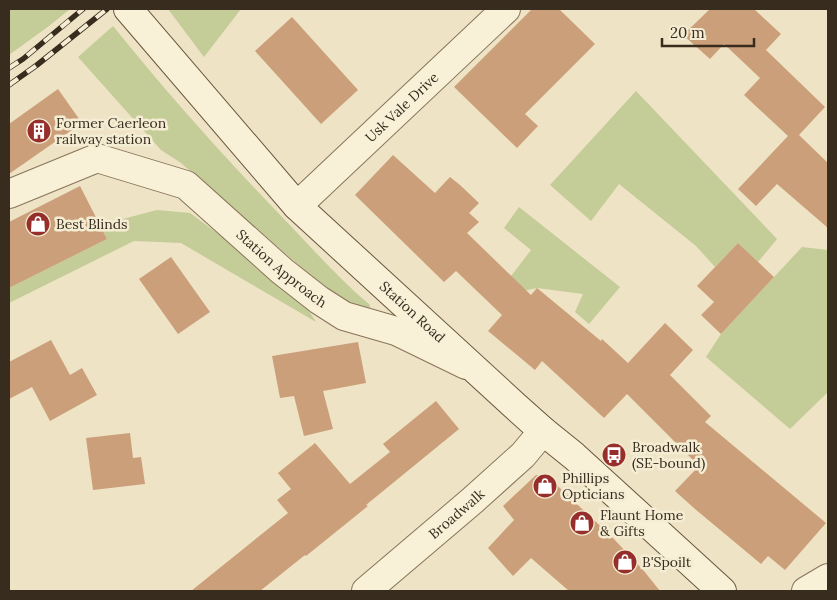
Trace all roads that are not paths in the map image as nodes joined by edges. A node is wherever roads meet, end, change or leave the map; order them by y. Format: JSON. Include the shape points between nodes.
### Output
{"nodes":[{"id":1,"x":128,"y":9,"type":"edge"},
{"id":2,"x":506,"y":9,"type":"edge"},
{"id":3,"x":9,"y":194,"type":"edge"},
{"id":4,"x":297,"y":206,"type":"junction"},
{"id":5,"x":475,"y":370,"type":"junction"},
{"id":6,"x":542,"y":431,"type":"junction"},
{"id":7,"x":828,"y":578,"type":"edge"},
{"id":8,"x":366,"y":591,"type":"edge"},
{"id":9,"x":722,"y":591,"type":"edge"},
{"id":10,"x":806,"y":591,"type":"edge"}],
"edges":[{"from":1,"to":4,"type":"street","name":"Station Road"},
{"from":2,"to":4,"type":"street","name":"Usk Vale Drive"},
{"from":3,"to":5,"type":"street","name":"Station Approach","via":[[97,158],[186,185],[282,270],[344,316],[396,331]]},
{"from":4,"to":5,"type":"street","name":"Station Road"},
{"from":5,"to":6,"type":"street","name":"Station Road"},
{"from":6,"to":8,"type":"street","name":"Broadwalk","via":[[522,455],[473,500]]},
{"from":6,"to":9,"type":"street","name":"Station Road","via":[[574,456]]},
{"from":7,"to":10,"type":"street"}]}
